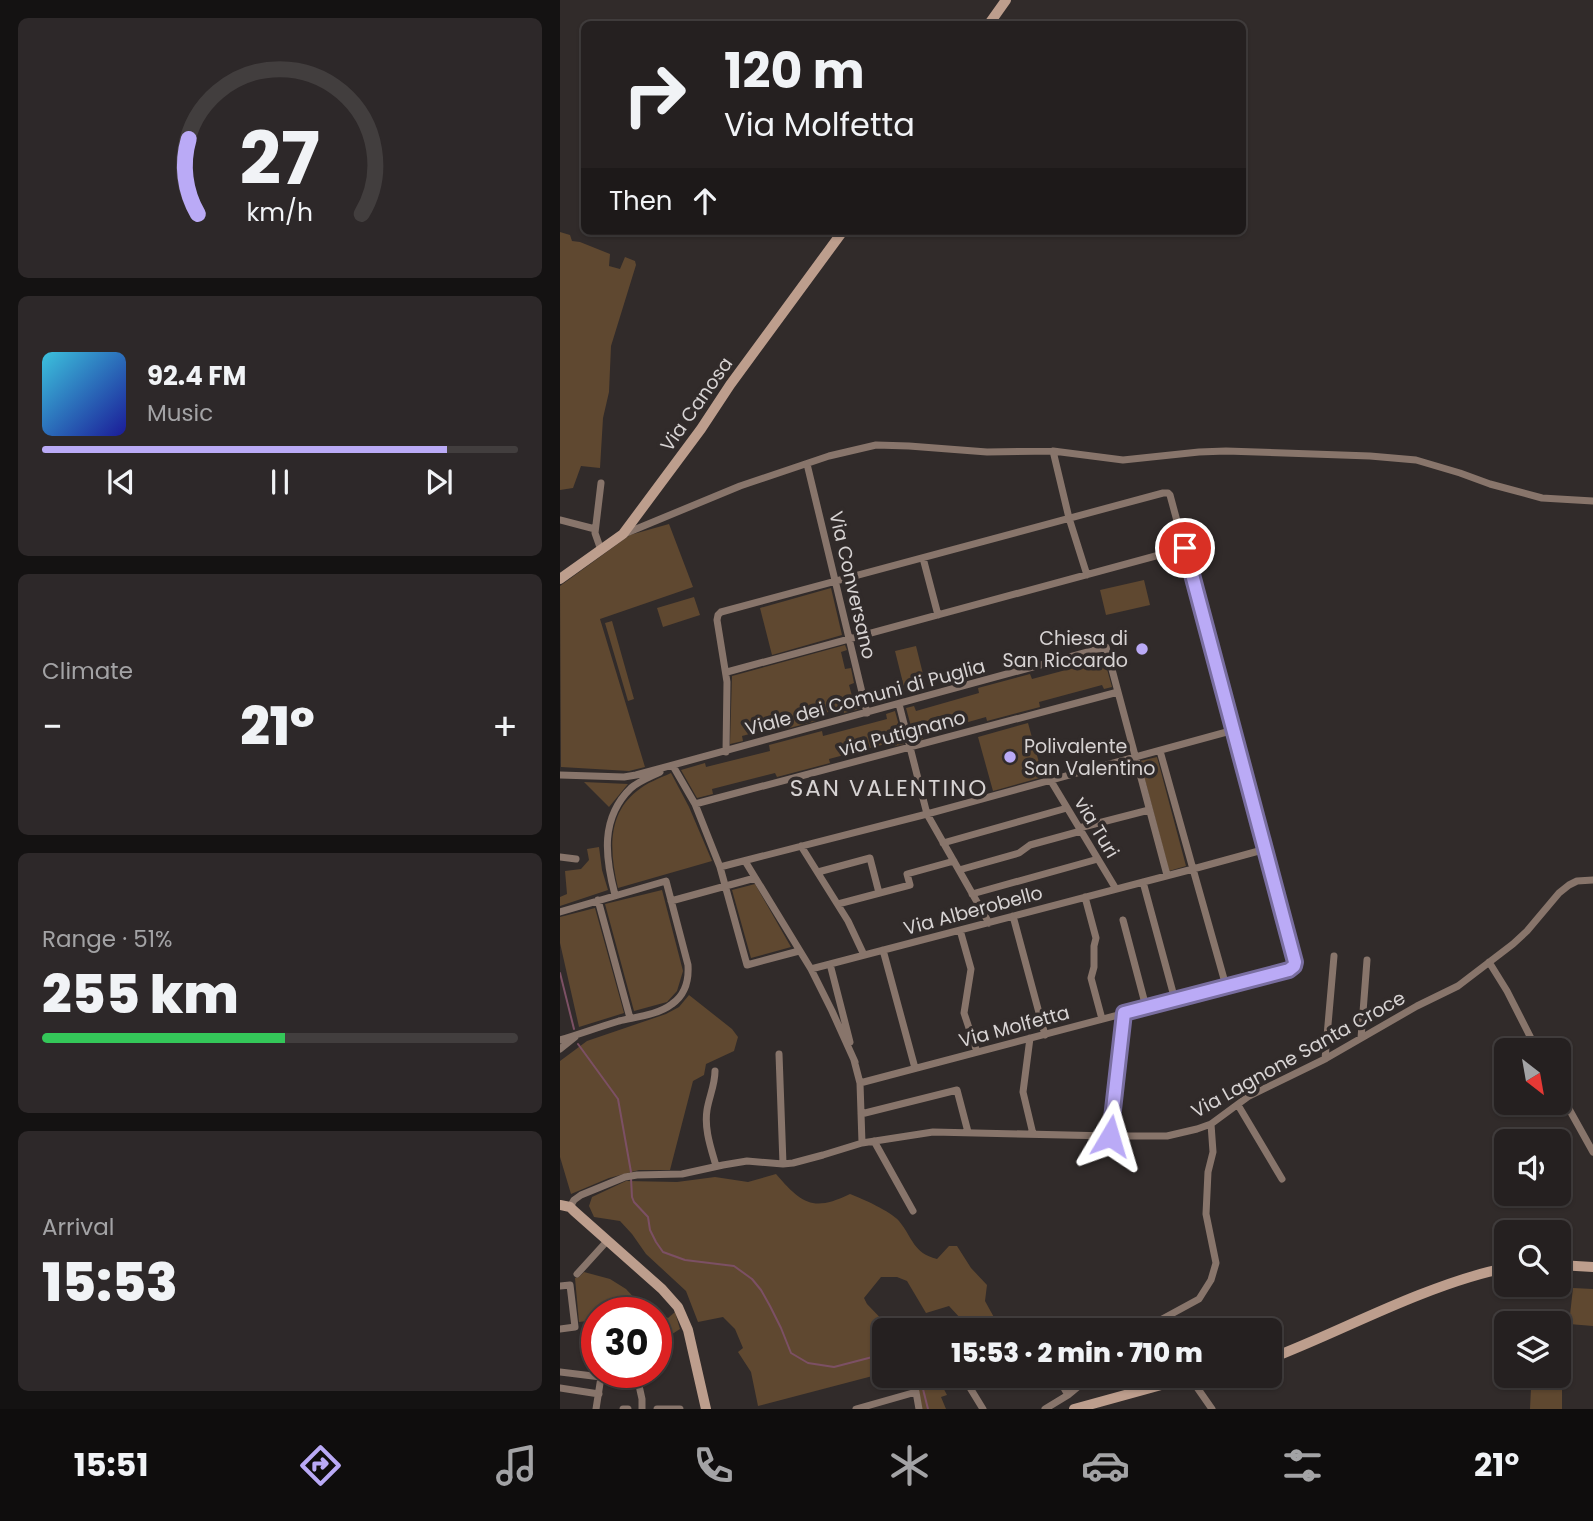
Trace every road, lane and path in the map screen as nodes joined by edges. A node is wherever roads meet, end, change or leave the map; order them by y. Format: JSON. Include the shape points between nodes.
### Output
{"nodes":[{"id":1,"x":1006,"y":0,"type":"edge"},
{"id":2,"x":991,"y":21,"type":"edge"},
{"id":3,"x":840,"y":235,"type":"edge"},
{"id":4,"x":1053,"y":451,"type":"junction"},
{"id":5,"x":807,"y":464,"type":"junction"},
{"id":6,"x":601,"y":483,"type":"dead end"},
{"id":7,"x":1593,"y":501,"type":"edge"},
{"id":8,"x":1069,"y":518,"type":"junction"},
{"id":9,"x":560,"y":520,"type":"edge"},
{"id":10,"x":595,"y":529,"type":"junction"},
{"id":11,"x":623,"y":534,"type":"junction"},
{"id":12,"x":1185,"y":548,"type":"junction"},
{"id":13,"x":601,"y":550,"type":"junction"},
{"id":14,"x":923,"y":558,"type":"junction"},
{"id":15,"x":1087,"y":575,"type":"junction"},
{"id":16,"x":560,"y":579,"type":"edge"},
{"id":17,"x":836,"y":581,"type":"junction"},
{"id":18,"x":938,"y":615,"type":"junction"},
{"id":19,"x":849,"y":639,"type":"junction"},
{"id":20,"x":727,"y":672,"type":"junction"},
{"id":21,"x":1118,"y":692,"type":"junction"},
{"id":22,"x":899,"y":704,"type":"junction"},
{"id":23,"x":867,"y":713,"type":"junction"},
{"id":24,"x":1234,"y":730,"type":"junction"},
{"id":25,"x":910,"y":748,"type":"junction"},
{"id":26,"x":1160,"y":751,"type":"junction"},
{"id":27,"x":726,"y":752,"type":"junction"},
{"id":28,"x":1135,"y":758,"type":"junction"},
{"id":29,"x":673,"y":766,"type":"junction"},
{"id":30,"x":560,"y":775,"type":"edge"},
{"id":31,"x":1051,"y":780,"type":"junction"},
{"id":32,"x":695,"y":804,"type":"junction"},
{"id":33,"x":1067,"y":808,"type":"junction"},
{"id":34,"x":1149,"y":810,"type":"junction"},
{"id":35,"x":927,"y":814,"type":"junction"},
{"id":36,"x":1080,"y":830,"type":"junction"},
{"id":37,"x":943,"y":842,"type":"junction"},
{"id":38,"x":801,"y":846,"type":"junction"},
{"id":39,"x":1266,"y":849,"type":"junction"},
{"id":40,"x":560,"y":857,"type":"edge"},
{"id":41,"x":576,"y":859,"type":"dead end"},
{"id":42,"x":1098,"y":859,"type":"junction"},
{"id":43,"x":745,"y":861,"type":"junction"},
{"id":44,"x":954,"y":861,"type":"junction"},
{"id":45,"x":719,"y":867,"type":"junction"},
{"id":46,"x":1193,"y":869,"type":"junction"},
{"id":47,"x":959,"y":870,"type":"junction"},
{"id":48,"x":818,"y":872,"type":"junction"},
{"id":49,"x":1167,"y":875,"type":"junction"},
{"id":50,"x":755,"y":878,"type":"junction"},
{"id":51,"x":1593,"y":880,"type":"edge"},
{"id":52,"x":1143,"y":882,"type":"junction"},
{"id":53,"x":726,"y":886,"type":"junction"},
{"id":54,"x":1116,"y":889,"type":"junction"},
{"id":55,"x":879,"y":893,"type":"junction"},
{"id":56,"x":972,"y":894,"type":"junction"},
{"id":57,"x":615,"y":895,"type":"junction"},
{"id":58,"x":1085,"y":897,"type":"junction"},
{"id":59,"x":598,"y":900,"type":"junction"},
{"id":60,"x":671,"y":901,"type":"junction"},
{"id":61,"x":838,"y":904,"type":"junction"},
{"id":62,"x":560,"y":912,"type":"edge"},
{"id":63,"x":1013,"y":916,"type":"junction"},
{"id":64,"x":1123,"y":920,"type":"dead end"},
{"id":65,"x":989,"y":923,"type":"junction"},
{"id":66,"x":960,"y":930,"type":"junction"},
{"id":67,"x":883,"y":950,"type":"junction"},
{"id":68,"x":799,"y":951,"type":"junction"},
{"id":69,"x":864,"y":955,"type":"junction"},
{"id":70,"x":1334,"y":956,"type":"dead end"},
{"id":71,"x":1367,"y":960,"type":"dead end"},
{"id":72,"x":1489,"y":962,"type":"junction"},
{"id":73,"x":830,"y":964,"type":"junction"},
{"id":74,"x":811,"y":969,"type":"junction"},
{"id":75,"x":1226,"y":986,"type":"junction"},
{"id":76,"x":1175,"y":1000,"type":"junction"},
{"id":77,"x":1146,"y":1007,"type":"junction"},
{"id":78,"x":1124,"y":1013,"type":"junction"},
{"id":79,"x":630,"y":1018,"type":"junction"},
{"id":80,"x":1102,"y":1019,"type":"junction"},
{"id":81,"x":578,"y":1034,"type":"junction"},
{"id":82,"x":1045,"y":1035,"type":"junction"},
{"id":83,"x":1030,"y":1038,"type":"junction"},
{"id":84,"x":1362,"y":1038,"type":"junction"},
{"id":85,"x":1531,"y":1038,"type":"edge"},
{"id":86,"x":560,"y":1040,"type":"edge"},
{"id":87,"x":560,"y":1049,"type":"edge"},
{"id":88,"x":976,"y":1052,"type":"junction"},
{"id":89,"x":779,"y":1054,"type":"dead end"},
{"id":90,"x":1325,"y":1059,"type":"junction"},
{"id":91,"x":855,"y":1062,"type":"junction"},
{"id":92,"x":915,"y":1068,"type":"junction"},
{"id":93,"x":715,"y":1071,"type":"dead end"},
{"id":94,"x":860,"y":1083,"type":"junction"},
{"id":95,"x":1238,"y":1105,"type":"junction"},
{"id":96,"x":861,"y":1114,"type":"junction"},
{"id":97,"x":1572,"y":1114,"type":"edge"},
{"id":98,"x":1211,"y":1124,"type":"junction"},
{"id":99,"x":968,"y":1132,"type":"junction"},
{"id":100,"x":1033,"y":1134,"type":"junction"},
{"id":101,"x":1110,"y":1136,"type":"junction"},
{"id":102,"x":874,"y":1141,"type":"junction"},
{"id":103,"x":862,"y":1143,"type":"junction"},
{"id":104,"x":1593,"y":1152,"type":"edge"},
{"id":105,"x":783,"y":1164,"type":"junction"},
{"id":106,"x":716,"y":1166,"type":"junction"},
{"id":107,"x":1282,"y":1179,"type":"dead end"},
{"id":108,"x":565,"y":1206,"type":"edge"},
{"id":109,"x":913,"y":1211,"type":"dead end"},
{"id":110,"x":608,"y":1240,"type":"junction"},
{"id":111,"x":1571,"y":1266,"type":"edge"},
{"id":112,"x":1593,"y":1267,"type":"edge"},
{"id":113,"x":1494,"y":1270,"type":"edge"},
{"id":114,"x":577,"y":1275,"type":"dead end"},
{"id":115,"x":560,"y":1286,"type":"edge"},
{"id":116,"x":1164,"y":1318,"type":"edge"},
{"id":117,"x":560,"y":1329,"type":"edge"},
{"id":118,"x":1282,"y":1353,"type":"edge"},
{"id":119,"x":560,"y":1372,"type":"edge"},
{"id":120,"x":560,"y":1388,"type":"edge"},
{"id":121,"x":640,"y":1388,"type":"edge"},
{"id":122,"x":914,"y":1388,"type":"edge"},
{"id":123,"x":970,"y":1388,"type":"edge"},
{"id":124,"x":1064,"y":1388,"type":"edge"},
{"id":125,"x":1076,"y":1388,"type":"edge"},
{"id":126,"x":1152,"y":1388,"type":"edge"},
{"id":127,"x":1199,"y":1388,"type":"edge"},
{"id":128,"x":916,"y":1392,"type":"junction"},
{"id":129,"x":599,"y":1394,"type":"junction"},
{"id":130,"x":1068,"y":1395,"type":"junction"},
{"id":131,"x":680,"y":1408,"type":"edge"},
{"id":132,"x":1086,"y":1408,"type":"edge"},
{"id":133,"x":596,"y":1409,"type":"edge"},
{"id":134,"x":642,"y":1409,"type":"edge"},
{"id":135,"x":657,"y":1409,"type":"edge"},
{"id":136,"x":706,"y":1409,"type":"edge"},
{"id":137,"x":856,"y":1409,"type":"edge"},
{"id":138,"x":919,"y":1409,"type":"edge"},
{"id":139,"x":983,"y":1409,"type":"edge"},
{"id":140,"x":1045,"y":1409,"type":"edge"},
{"id":141,"x":1074,"y":1409,"type":"edge"},
{"id":142,"x":1212,"y":1409,"type":"edge"}],
"edges":[{"from":1,"to":2,"type":"main road"},
{"from":3,"to":11,"type":"main road","name":"Via Canosa"},
{"from":4,"to":5,"type":"street","via":[[876,445]]},
{"from":4,"to":7,"type":"street","via":[[1123,460],[1226,451],[1416,460],[1542,498]]},
{"from":4,"to":8,"type":"street"},
{"from":5,"to":11,"type":"street"},
{"from":5,"to":17,"type":"street","name":"Via Conversano"},
{"from":6,"to":10,"type":"street"},
{"from":8,"to":12,"type":"street","via":[[1166,492]]},
{"from":8,"to":14,"type":"street"},
{"from":8,"to":15,"type":"street"},
{"from":9,"to":10,"type":"street"},
{"from":10,"to":13,"type":"street"},
{"from":11,"to":13,"type":"main road","name":"Via Canosa"},
{"from":12,"to":15,"type":"street"},
{"from":12,"to":24,"type":"street"},
{"from":13,"to":16,"type":"main road","name":"Via Canosa"},
{"from":14,"to":17,"type":"street"},
{"from":14,"to":18,"type":"street"},
{"from":15,"to":18,"type":"street"},
{"from":17,"to":19,"type":"street","name":"Via Conversano"},
{"from":17,"to":20,"type":"street","via":[[720,612]]},
{"from":18,"to":19,"type":"street"},
{"from":19,"to":20,"type":"street"},
{"from":19,"to":23,"type":"street","name":"Via Conversano"},
{"from":20,"to":27,"type":"street"},
{"from":21,"to":22,"type":"street","name":"Viale dei Comuni di Puglia","via":[[1106,647]]},
{"from":21,"to":25,"type":"street","name":"via Putignano"},
{"from":21,"to":28,"type":"street","name":"Viale dei Comuni di Puglia"},
{"from":22,"to":23,"type":"street","name":"Viale dei Comuni di Puglia"},
{"from":22,"to":25,"type":"street"},
{"from":23,"to":27,"type":"street","name":"Viale dei Comuni di Puglia"},
{"from":24,"to":26,"type":"street"},
{"from":24,"to":39,"type":"street"},
{"from":25,"to":32,"type":"street","name":"via Putignano"},
{"from":25,"to":35,"type":"street"},
{"from":26,"to":28,"type":"street"},
{"from":26,"to":46,"type":"street"},
{"from":27,"to":29,"type":"street","name":"Viale dei Comuni di Puglia"},
{"from":28,"to":31,"type":"street"},
{"from":28,"to":34,"type":"street","name":"Viale dei Comuni di Puglia"},
{"from":29,"to":30,"type":"street","name":"Viale dei Comuni di Puglia","via":[[624,777]]},
{"from":29,"to":32,"type":"street"},
{"from":29,"to":57,"type":"street","via":[[631,788],[614,810],[606,848]]},
{"from":31,"to":33,"type":"street","name":"via Turi"},
{"from":31,"to":35,"type":"street"},
{"from":32,"to":45,"type":"street"},
{"from":33,"to":36,"type":"street","name":"via Turi"},
{"from":33,"to":37,"type":"street"},
{"from":34,"to":36,"type":"street"},
{"from":34,"to":49,"type":"street","name":"Viale dei Comuni di Puglia"},
{"from":35,"to":37,"type":"street"},
{"from":35,"to":38,"type":"street"},
{"from":36,"to":42,"type":"street","name":"via Turi"},
{"from":36,"to":47,"type":"street"},
{"from":37,"to":44,"type":"street"},
{"from":38,"to":43,"type":"street"},
{"from":38,"to":48,"type":"street"},
{"from":39,"to":46,"type":"street"},
{"from":39,"to":75,"type":"street","name":"Via Molfetta","via":[[1294,966]]},
{"from":40,"to":41,"type":"street"},
{"from":42,"to":54,"type":"street","name":"via Turi"},
{"from":42,"to":56,"type":"street"},
{"from":43,"to":45,"type":"street"},
{"from":43,"to":50,"type":"street"},
{"from":44,"to":47,"type":"street"},
{"from":44,"to":55,"type":"street","via":[[907,874],[910,885]]},
{"from":45,"to":53,"type":"street"},
{"from":46,"to":49,"type":"street","name":"Via Alberobello"},
{"from":46,"to":75,"type":"street"},
{"from":47,"to":56,"type":"street"},
{"from":48,"to":55,"type":"street","via":[[870,858]]},
{"from":48,"to":61,"type":"street"},
{"from":49,"to":52,"type":"street","name":"Via Alberobello"},
{"from":50,"to":53,"type":"street"},
{"from":50,"to":68,"type":"street"},
{"from":51,"to":72,"type":"street","name":"Via Lagnone Santa Croce","via":[[1569,885],[1527,931]]},
{"from":52,"to":54,"type":"street","name":"Via Alberobello"},
{"from":52,"to":76,"type":"street"},
{"from":53,"to":60,"type":"street"},
{"from":53,"to":68,"type":"street","via":[[747,965]]},
{"from":54,"to":58,"type":"street","name":"Via Alberobello"},
{"from":55,"to":61,"type":"street"},
{"from":56,"to":65,"type":"street"},
{"from":57,"to":59,"type":"street"},
{"from":57,"to":60,"type":"street","via":[[666,881]]},
{"from":58,"to":63,"type":"street","name":"Via Alberobello"},
{"from":58,"to":80,"type":"street","via":[[1096,937],[1091,978]]},
{"from":59,"to":62,"type":"street"},
{"from":59,"to":79,"type":"street"},
{"from":60,"to":79,"type":"street","via":[[688,965],[686,985],[670,1006]]},
{"from":61,"to":69,"type":"street"},
{"from":63,"to":65,"type":"street","name":"Via Alberobello"},
{"from":63,"to":82,"type":"street"},
{"from":64,"to":77,"type":"street"},
{"from":65,"to":66,"type":"street","name":"Via Alberobello"},
{"from":66,"to":67,"type":"street","name":"Via Alberobello"},
{"from":66,"to":88,"type":"street","via":[[971,970],[964,1013]]},
{"from":67,"to":69,"type":"street","name":"Via Alberobello"},
{"from":67,"to":92,"type":"street"},
{"from":68,"to":74,"type":"street"},
{"from":69,"to":73,"type":"street","name":"Via Alberobello"},
{"from":70,"to":90,"type":"street"},
{"from":71,"to":84,"type":"street"},
{"from":72,"to":84,"type":"street","name":"Via Lagnone Santa Croce","via":[[1458,986]]},
{"from":72,"to":85,"type":"street"},
{"from":73,"to":74,"type":"street","name":"Via Alberobello"},
{"from":73,"to":91,"type":"street"},
{"from":74,"to":91,"type":"street"},
{"from":75,"to":76,"type":"street","name":"Via Molfetta"},
{"from":76,"to":77,"type":"street","name":"Via Molfetta"},
{"from":77,"to":78,"type":"street","name":"Via Molfetta"},
{"from":78,"to":80,"type":"street","name":"Via Molfetta"},
{"from":78,"to":101,"type":"street"},
{"from":79,"to":81,"type":"street"},
{"from":80,"to":82,"type":"street","name":"Via Molfetta"},
{"from":81,"to":86,"type":"street"},
{"from":81,"to":87,"type":"street"},
{"from":82,"to":83,"type":"street","name":"Via Molfetta"},
{"from":83,"to":88,"type":"street","name":"Via Molfetta"},
{"from":83,"to":100,"type":"street","via":[[1023,1092]]},
{"from":84,"to":90,"type":"street","name":"Via Lagnone Santa Croce"},
{"from":88,"to":92,"type":"street","name":"Via Molfetta"},
{"from":89,"to":105,"type":"street"},
{"from":90,"to":95,"type":"street","name":"Via Lagnone Santa Croce"},
{"from":91,"to":94,"type":"street"},
{"from":92,"to":94,"type":"street","name":"Via Molfetta"},
{"from":93,"to":106,"type":"street","via":[[706,1128]]},
{"from":94,"to":96,"type":"street"},
{"from":95,"to":98,"type":"street","name":"Via Lagnone Santa Croce"},
{"from":95,"to":107,"type":"street"},
{"from":96,"to":99,"type":"street","via":[[957,1090]]},
{"from":96,"to":103,"type":"street"},
{"from":97,"to":104,"type":"street"},
{"from":98,"to":101,"type":"street","name":"Via Lagnone Santa Croce","via":[[1167,1136]]},
{"from":98,"to":116,"type":"street","via":[[1213,1152],[1206,1214],[1216,1263],[1199,1299]]},
{"from":99,"to":100,"type":"street","name":"Via Lagnone Santa Croce"},
{"from":99,"to":102,"type":"street","name":"Via Lagnone Santa Croce"},
{"from":100,"to":101,"type":"street","name":"Via Lagnone Santa Croce"},
{"from":102,"to":103,"type":"street","name":"Via Lagnone Santa Croce"},
{"from":102,"to":109,"type":"street"},
{"from":103,"to":105,"type":"street","name":"Via Lagnone Santa Croce"},
{"from":105,"to":106,"type":"street","name":"Via Lagnone Santa Croce","via":[[747,1161]]},
{"from":106,"to":108,"type":"street","name":"Via Lagnone Santa Croce","via":[[682,1174],[625,1177]]},
{"from":108,"to":110,"type":"main road"},
{"from":110,"to":114,"type":"street"},
{"from":110,"to":136,"type":"main road","via":[[681,1312]]},
{"from":111,"to":112,"type":"main road"},
{"from":113,"to":118,"type":"main road","via":[[1446,1285]]},
{"from":115,"to":117,"type":"street","via":[[570,1285],[575,1327]]},
{"from":119,"to":129,"type":"street","via":[[601,1377]]},
{"from":120,"to":129,"type":"street"},
{"from":121,"to":134,"type":"street"},
{"from":122,"to":128,"type":"street"},
{"from":123,"to":139,"type":"street"},
{"from":124,"to":130,"type":"street"},
{"from":125,"to":130,"type":"street"},
{"from":126,"to":132,"type":"main road"},
{"from":127,"to":142,"type":"street"},
{"from":128,"to":137,"type":"street"},
{"from":128,"to":138,"type":"street"},
{"from":129,"to":133,"type":"street"},
{"from":130,"to":140,"type":"street"},
{"from":131,"to":135,"type":"street"},
{"from":132,"to":141,"type":"main road"}]}
